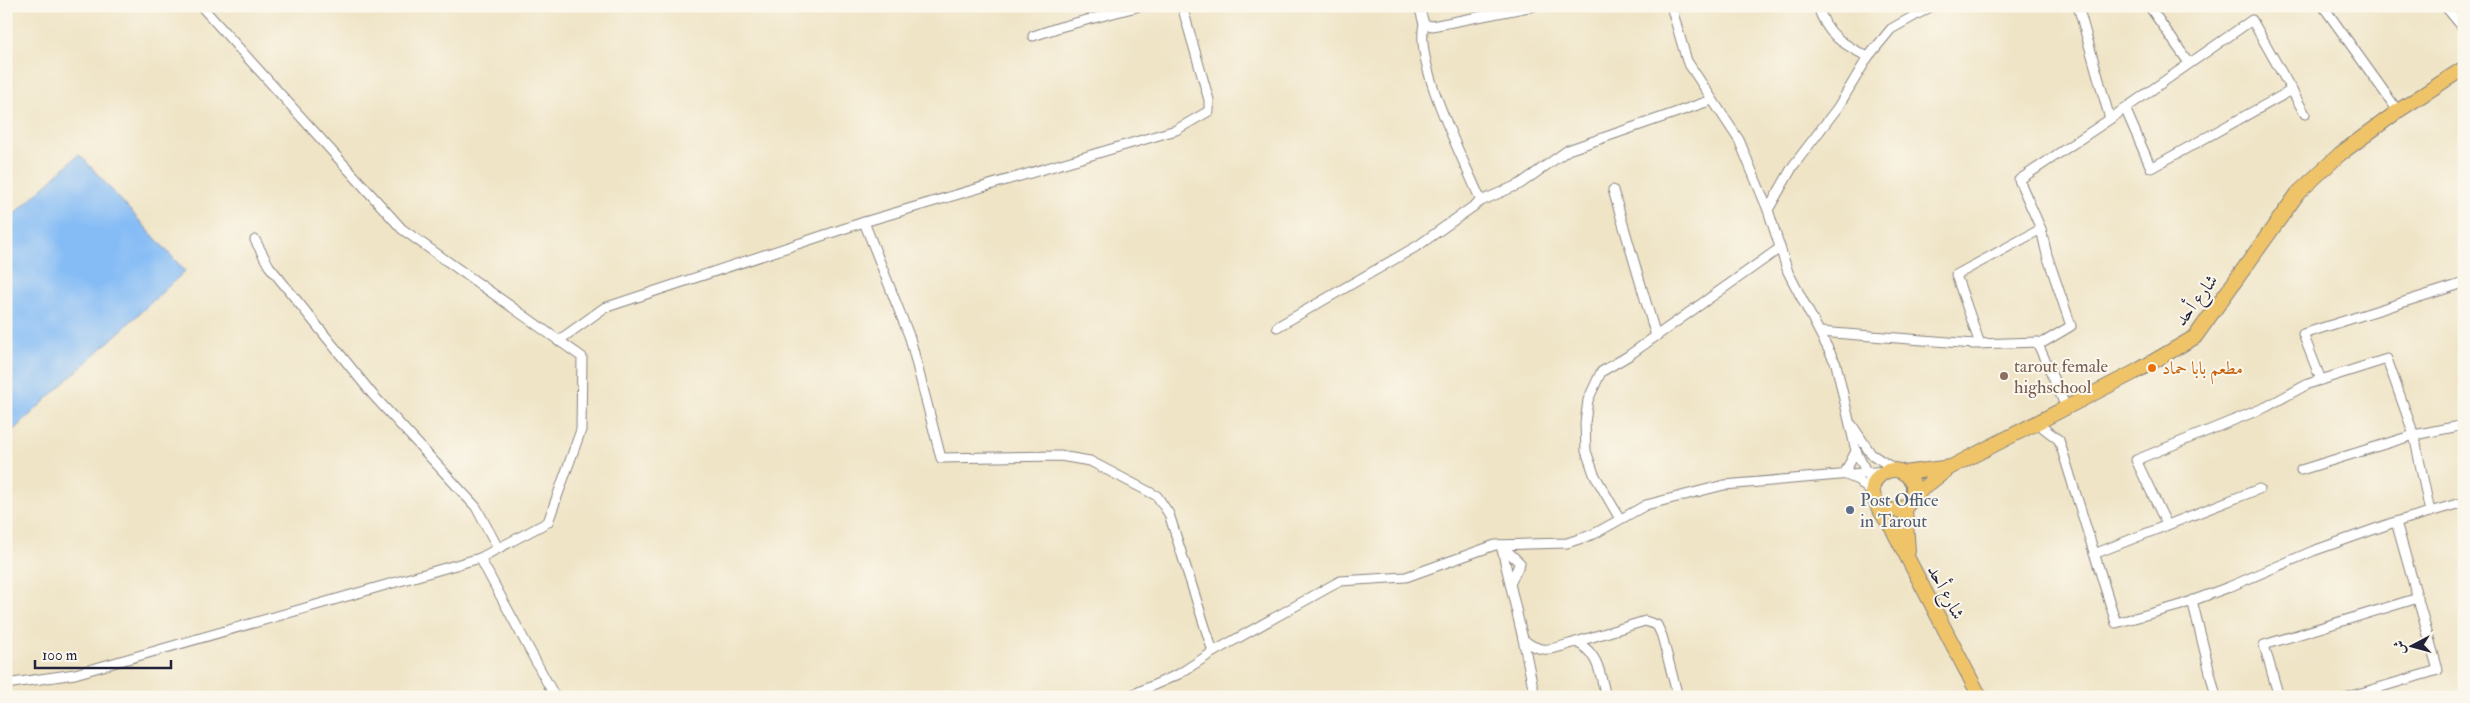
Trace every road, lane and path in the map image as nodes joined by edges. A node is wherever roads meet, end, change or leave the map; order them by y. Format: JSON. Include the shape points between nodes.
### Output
{"nodes":[{"id":1,"x":201,"y":6,"type":"edge"},
{"id":2,"x":1140,"y":6,"type":"edge"},
{"id":3,"x":1182,"y":6,"type":"edge"},
{"id":4,"x":1419,"y":6,"type":"edge"},
{"id":5,"x":1534,"y":6,"type":"edge"},
{"id":6,"x":1671,"y":6,"type":"edge"},
{"id":7,"x":1818,"y":6,"type":"edge"},
{"id":8,"x":1932,"y":6,"type":"edge"},
{"id":9,"x":2078,"y":6,"type":"edge"},
{"id":10,"x":2149,"y":6,"type":"edge"},
{"id":11,"x":2323,"y":6,"type":"edge"},
{"id":12,"x":2445,"y":6,"type":"edge"},
{"id":13,"x":1424,"y":24,"type":"junction"},
{"id":14,"x":2464,"y":29,"type":"edge"},
{"id":15,"x":1033,"y":36,"type":"dead end"},
{"id":16,"x":1868,"y":57,"type":"junction"},
{"id":17,"x":2189,"y":63,"type":"junction"},
{"id":18,"x":2464,"y":68,"type":"edge"},
{"id":19,"x":2292,"y":90,"type":"junction"},
{"id":20,"x":1712,"y":100,"type":"junction"},
{"id":21,"x":2125,"y":108,"type":"junction"},
{"id":22,"x":2398,"y":111,"type":"junction"},
{"id":23,"x":2305,"y":114,"type":"dead end"},
{"id":24,"x":2110,"y":118,"type":"junction"},
{"id":25,"x":1613,"y":190,"type":"dead end"},
{"id":26,"x":1481,"y":201,"type":"junction"},
{"id":27,"x":1768,"y":210,"type":"junction"},
{"id":28,"x":864,"y":222,"type":"junction"},
{"id":29,"x":2042,"y":229,"type":"junction"},
{"id":30,"x":255,"y":240,"type":"dead end"},
{"id":31,"x":1780,"y":248,"type":"junction"},
{"id":32,"x":2464,"y":284,"type":"edge"},
{"id":33,"x":1277,"y":327,"type":"dead end"},
{"id":34,"x":1820,"y":332,"type":"junction"},
{"id":35,"x":1656,"y":336,"type":"junction"},
{"id":36,"x":558,"y":341,"type":"junction"},
{"id":37,"x":2037,"y":342,"type":"junction"},
{"id":38,"x":1980,"y":344,"type":"junction"},
{"id":39,"x":2321,"y":380,"type":"junction"},
{"id":40,"x":2066,"y":407,"type":"junction"},
{"id":41,"x":1850,"y":421,"type":"junction"},
{"id":42,"x":2037,"y":423,"type":"junction"},
{"id":43,"x":2464,"y":425,"type":"edge"},
{"id":44,"x":2414,"y":435,"type":"junction"},
{"id":45,"x":1856,"y":451,"type":"junction"},
{"id":46,"x":1952,"y":467,"type":"junction"},
{"id":47,"x":2301,"y":470,"type":"dead end"},
{"id":48,"x":1896,"y":471,"type":"junction"},
{"id":49,"x":1864,"y":472,"type":"junction"},
{"id":50,"x":1844,"y":474,"type":"junction"},
{"id":51,"x":2259,"y":489,"type":"dead end"},
{"id":52,"x":1875,"y":496,"type":"junction"},
{"id":53,"x":2464,"y":502,"type":"edge"},
{"id":54,"x":1909,"y":504,"type":"junction"},
{"id":55,"x":2430,"y":512,"type":"junction"},
{"id":56,"x":1620,"y":519,"type":"junction"},
{"id":57,"x":2396,"y":522,"type":"junction"},
{"id":58,"x":2167,"y":525,"type":"junction"},
{"id":59,"x":1501,"y":545,"type":"junction"},
{"id":60,"x":498,"y":548,"type":"junction"},
{"id":61,"x":2094,"y":554,"type":"junction"},
{"id":62,"x":480,"y":558,"type":"junction"},
{"id":63,"x":1909,"y":562,"type":"junction"},
{"id":64,"x":1510,"y":584,"type":"junction"},
{"id":65,"x":2418,"y":598,"type":"junction"},
{"id":66,"x":2192,"y":600,"type":"junction"},
{"id":67,"x":1523,"y":640,"type":"junction"},
{"id":68,"x":1576,"y":642,"type":"junction"},
{"id":69,"x":1213,"y":652,"type":"junction"},
{"id":70,"x":6,"y":684,"type":"edge"},
{"id":71,"x":556,"y":697,"type":"edge"},
{"id":72,"x":1127,"y":697,"type":"edge"},
{"id":73,"x":1535,"y":697,"type":"edge"},
{"id":74,"x":1606,"y":697,"type":"edge"},
{"id":75,"x":1678,"y":697,"type":"edge"},
{"id":76,"x":1980,"y":697,"type":"edge"},
{"id":77,"x":2216,"y":697,"type":"edge"},
{"id":78,"x":2279,"y":697,"type":"edge"},
{"id":79,"x":2348,"y":697,"type":"edge"}],
"edges":[{"from":1,"to":36,"type":"street","via":[[402,229]]},
{"from":2,"to":15,"type":"street"},
{"from":3,"to":28,"type":"street","via":[[1209,100],[1209,111],[1176,130]]},
{"from":4,"to":13,"type":"street"},
{"from":5,"to":13,"type":"street","via":[[1432,26]]},
{"from":6,"to":20,"type":"street","via":[[1687,61]]},
{"from":7,"to":16,"type":"street","via":[[1822,20],[1838,41]]},
{"from":8,"to":16,"type":"street","via":[[1891,29]]},
{"from":9,"to":24,"type":"street"},
{"from":10,"to":17,"type":"street"},
{"from":11,"to":22,"type":"street"},
{"from":12,"to":14,"type":"street"},
{"from":13,"to":26,"type":"street","via":[[1422,33],[1430,80]]},
{"from":16,"to":27,"type":"street","via":[[1838,106],[1793,166]]},
{"from":17,"to":19,"type":"street","via":[[2252,20]]},
{"from":17,"to":21,"type":"street"},
{"from":18,"to":22,"type":"main road","name":"شارع أحد"},
{"from":19,"to":21,"type":"street","via":[[2151,168]]},
{"from":19,"to":23,"type":"street"},
{"from":20,"to":26,"type":"street","via":[[1568,150],[1520,184]]},
{"from":20,"to":27,"type":"street","via":[[1739,140]]},
{"from":21,"to":24,"type":"street"},
{"from":22,"to":40,"type":"main road","name":"شارع أحد","via":[[2340,154],[2298,193],[2195,337],[2137,372]]},
{"from":24,"to":29,"type":"street","via":[[2020,180]]},
{"from":25,"to":35,"type":"street"},
{"from":26,"to":33,"type":"street","via":[[1419,245]]},
{"from":27,"to":31,"type":"street"},
{"from":28,"to":36,"type":"street","via":[[604,308]]},
{"from":28,"to":69,"type":"street","via":[[910,338],[941,458],[1060,456],[1090,461],[1157,496],[1169,514]]},
{"from":29,"to":37,"type":"street","via":[[2047,255],[2072,326],[2044,342]]},
{"from":29,"to":38,"type":"street","via":[[1956,275]]},
{"from":30,"to":60,"type":"street","via":[[269,266],[373,395],[476,507]]},
{"from":31,"to":34,"type":"street","via":[[1788,272]]},
{"from":31,"to":35,"type":"street"},
{"from":32,"to":39,"type":"street","via":[[2303,334]]},
{"from":34,"to":38,"type":"street"},
{"from":34,"to":41,"type":"street","via":[[1836,364]]},
{"from":35,"to":56,"type":"street","via":[[1600,372],[1588,400],[1584,423],[1586,451],[1597,481]]},
{"from":36,"to":60,"type":"street","via":[[582,357],[580,430],[548,522]]},
{"from":37,"to":38,"type":"street"},
{"from":37,"to":40,"type":"street"},
{"from":39,"to":44,"type":"street","via":[[2387,359]]},
{"from":39,"to":58,"type":"street","via":[[2266,407],[2136,460]]},
{"from":40,"to":42,"type":"main road","name":"شارع أحد"},
{"from":41,"to":45,"type":"street"},
{"from":41,"to":48,"type":"street","via":[[1871,454]]},
{"from":42,"to":46,"type":"main road","name":"شارع أحد"},
{"from":42,"to":61,"type":"street","via":[[2059,440]]},
{"from":43,"to":44,"type":"street"},
{"from":44,"to":47,"type":"street"},
{"from":44,"to":55,"type":"street"},
{"from":45,"to":49,"type":"street"},
{"from":45,"to":50,"type":"street"},
{"from":46,"to":48,"type":"main road","name":"شارع أحد"},
{"from":46,"to":54,"type":"main road","via":[[1922,489]]},
{"from":48,"to":49,"type":"street"},
{"from":48,"to":52,"type":"main road","via":[[1877,478]]},
{"from":48,"to":54,"type":"main road","via":[[1913,483]]},
{"from":49,"to":50,"type":"street"},
{"from":49,"to":52,"type":"street"},
{"from":50,"to":52,"type":"street","via":[[1858,480]]},
{"from":50,"to":56,"type":"street","via":[[1724,485],[1646,505]]},
{"from":51,"to":58,"type":"street"},
{"from":52,"to":54,"type":"main road","via":[[1893,512]]},
{"from":52,"to":63,"type":"main road","name":"شارع أحد"},
{"from":53,"to":55,"type":"street"},
{"from":54,"to":63,"type":"main road"},
{"from":55,"to":57,"type":"street"},
{"from":56,"to":59,"type":"street","via":[[1594,534],[1567,543]]},
{"from":57,"to":65,"type":"street"},
{"from":57,"to":66,"type":"street","via":[[2313,551]]},
{"from":58,"to":61,"type":"street"},
{"from":59,"to":64,"type":"street"},
{"from":59,"to":64,"type":"street","via":[[1520,563]]},
{"from":59,"to":69,"type":"street","via":[[1406,577],[1340,581]]},
{"from":60,"to":62,"type":"street"},
{"from":61,"to":66,"type":"street","via":[[2116,623]]},
{"from":62,"to":70,"type":"street","via":[[75,674]]},
{"from":62,"to":71,"type":"street"},
{"from":63,"to":76,"type":"main road","name":"شارع أحد"},
{"from":64,"to":67,"type":"street"},
{"from":65,"to":78,"type":"street","via":[[2264,645]]},
{"from":65,"to":79,"type":"street","via":[[2438,670]]},
{"from":66,"to":77,"type":"street"},
{"from":67,"to":68,"type":"street","via":[[1534,648],[1548,650]]},
{"from":67,"to":73,"type":"street"},
{"from":68,"to":74,"type":"street","via":[[1589,648]]},
{"from":68,"to":75,"type":"street","via":[[1645,621],[1657,625]]},
{"from":69,"to":72,"type":"street","via":[[1180,674]]}]}
